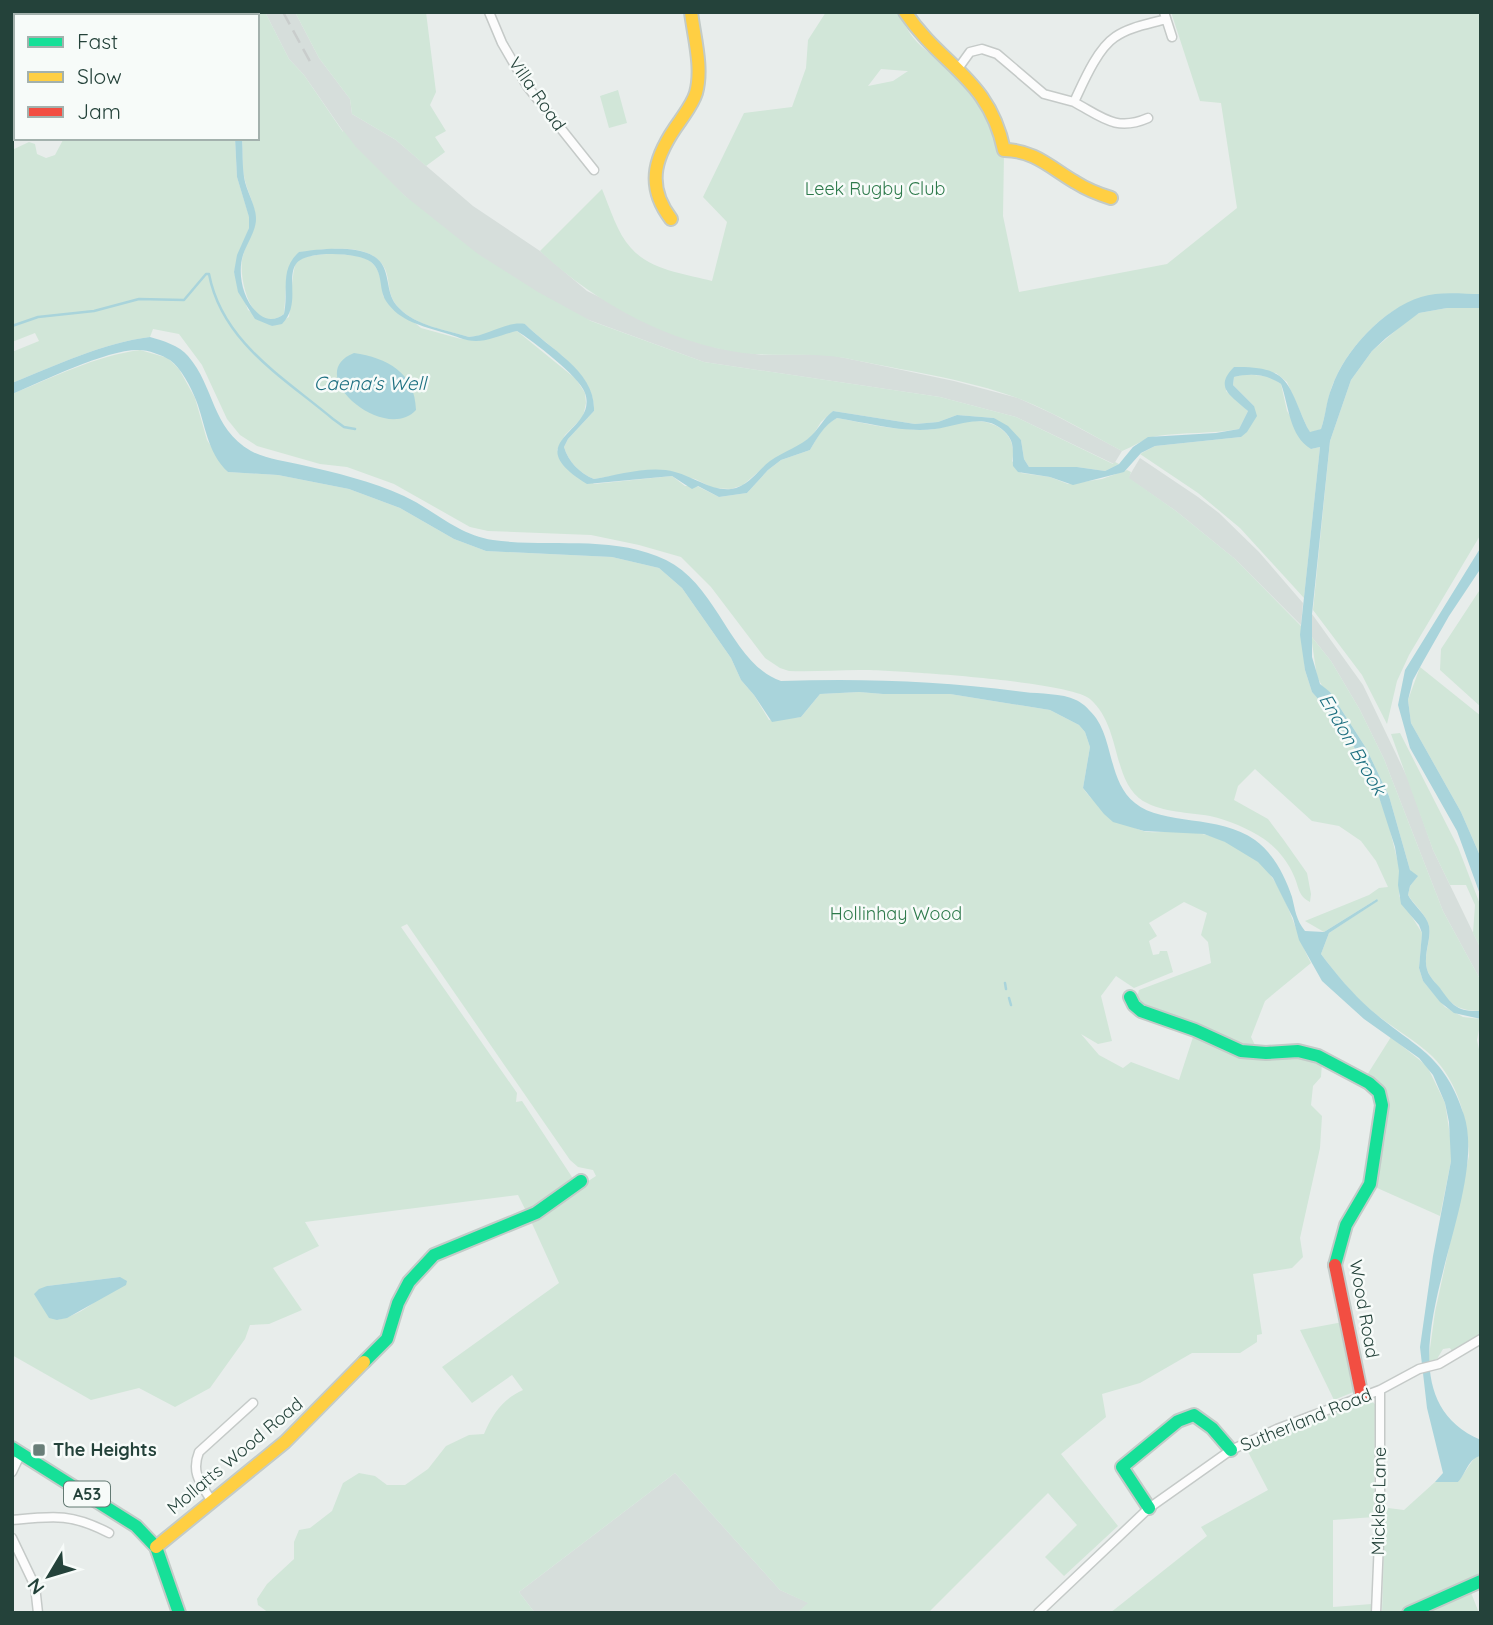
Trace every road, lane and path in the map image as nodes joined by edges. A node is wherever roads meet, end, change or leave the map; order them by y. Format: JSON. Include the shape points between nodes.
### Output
{"nodes":[{"id":1,"x":489,"y":12,"type":"edge"},
{"id":2,"x":691,"y":12,"type":"edge"},
{"id":3,"x":905,"y":12,"type":"edge"},
{"id":4,"x":1165,"y":15,"type":"edge"},
{"id":5,"x":1172,"y":37,"type":"dead end"},
{"id":6,"x":957,"y":70,"type":"junction"},
{"id":7,"x":1074,"y":102,"type":"junction"},
{"id":8,"x":1148,"y":118,"type":"dead end"},
{"id":9,"x":594,"y":170,"type":"dead end"},
{"id":10,"x":1111,"y":198,"type":"dead end"},
{"id":11,"x":671,"y":219,"type":"dead end"},
{"id":12,"x":1130,"y":998,"type":"dead end"},
{"id":13,"x":581,"y":1181,"type":"dead end"},
{"id":14,"x":1481,"y":1339,"type":"edge"},
{"id":15,"x":1380,"y":1390,"type":"junction"},
{"id":16,"x":1362,"y":1397,"type":"junction"},
{"id":17,"x":253,"y":1404,"type":"dead end"},
{"id":18,"x":1231,"y":1450,"type":"junction"},
{"id":19,"x":17,"y":1451,"type":"edge"},
{"id":20,"x":12,"y":1472,"type":"edge"},
{"id":21,"x":211,"y":1500,"type":"junction"},
{"id":22,"x":1149,"y":1508,"type":"junction"},
{"id":23,"x":12,"y":1520,"type":"edge"},
{"id":24,"x":109,"y":1533,"type":"dead end"},
{"id":25,"x":12,"y":1538,"type":"edge"},
{"id":26,"x":156,"y":1547,"type":"junction"},
{"id":27,"x":1481,"y":1581,"type":"edge"},
{"id":28,"x":37,"y":1613,"type":"edge"},
{"id":29,"x":179,"y":1613,"type":"edge"},
{"id":30,"x":1038,"y":1613,"type":"edge"},
{"id":31,"x":1376,"y":1613,"type":"edge"},
{"id":32,"x":1409,"y":1613,"type":"edge"}],
"edges":[{"from":1,"to":9,"type":"street","name":"Villa Road","via":[[527,86]]},
{"from":2,"to":11,"type":"main road","via":[[697,92],[669,139],[653,184],[655,197]]},
{"from":3,"to":6,"type":"main road","via":[[919,34]]},
{"from":4,"to":5,"type":"street"},
{"from":4,"to":7,"type":"street","via":[[1115,37],[1087,74]]},
{"from":6,"to":7,"type":"street","via":[[970,52],[982,49],[997,54],[1044,94]]},
{"from":6,"to":10,"type":"main road","via":[[981,93],[1004,150],[1034,154],[1075,183]]},
{"from":7,"to":8,"type":"street","via":[[1115,123],[1129,125]]},
{"from":12,"to":16,"type":"main road","name":"Wood Road","via":[[1141,1011],[1241,1051],[1298,1051],[1318,1056],[1379,1091],[1382,1105],[1370,1184],[1346,1225],[1335,1265]]},
{"from":13,"to":21,"type":"main road","name":"Mollatts Wood Road","via":[[536,1213],[434,1255],[409,1282],[387,1339],[285,1442]]},
{"from":14,"to":15,"type":"street","name":"Sutherland Road"},
{"from":15,"to":16,"type":"street","name":"Sutherland Road"},
{"from":15,"to":31,"type":"street","name":"Micklea Lane"},
{"from":16,"to":18,"type":"street","name":"Sutherland Road"},
{"from":17,"to":21,"type":"street","via":[[199,1452],[195,1462],[198,1480]]},
{"from":18,"to":22,"type":"street","name":"Sutherland Road"},
{"from":18,"to":22,"type":"main road","via":[[1195,1415],[1178,1422],[1122,1467]]},
{"from":19,"to":20,"type":"street"},
{"from":19,"to":26,"type":"main road","number":"A53","via":[[136,1526]]},
{"from":21,"to":26,"type":"main road","name":"Mollatts Wood Road"},
{"from":22,"to":30,"type":"street","name":"Sutherland Road"},
{"from":23,"to":24,"type":"street","via":[[56,1516],[86,1521]]},
{"from":25,"to":28,"type":"street","via":[[35,1586]]},
{"from":26,"to":29,"type":"main road","number":"A53"},
{"from":27,"to":32,"type":"main road"}]}
